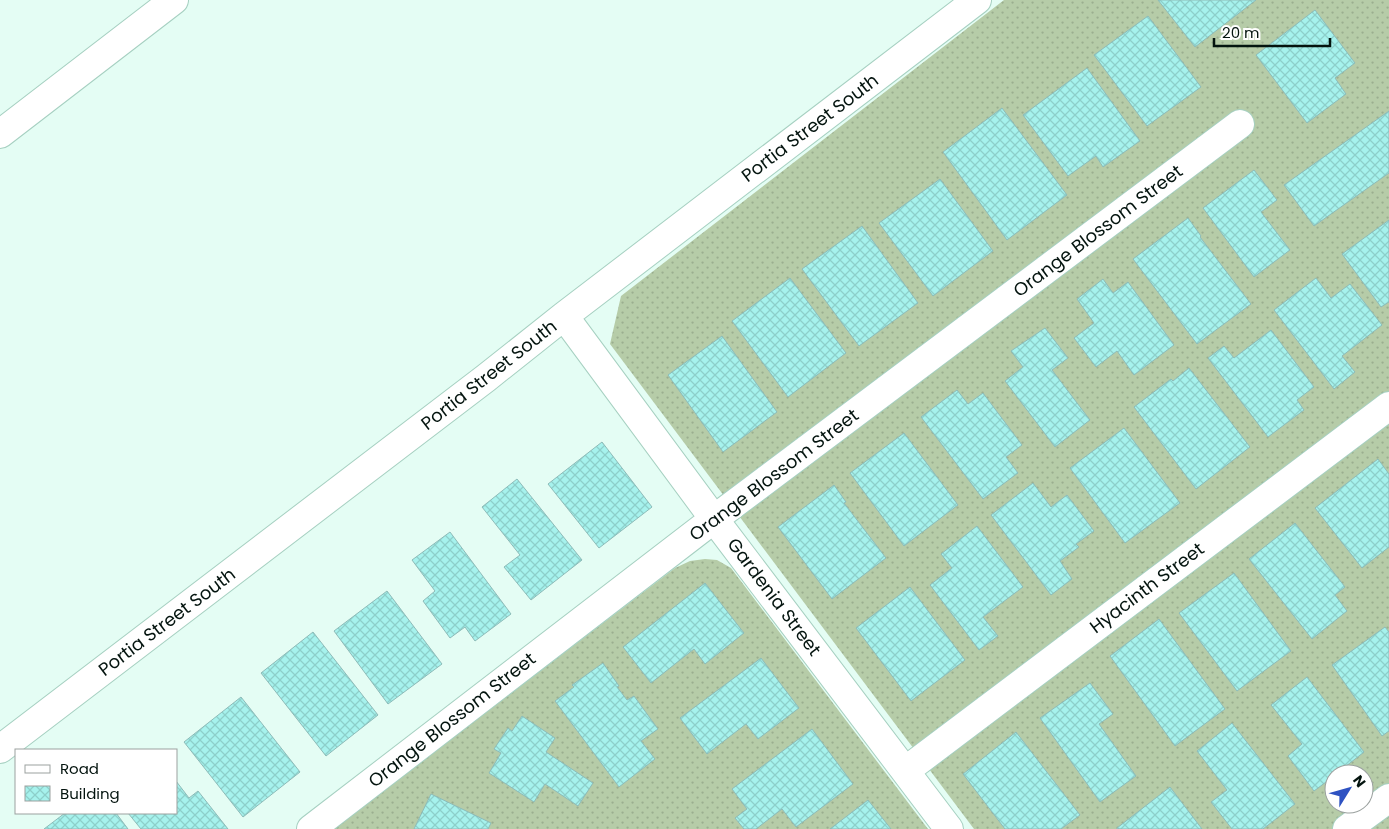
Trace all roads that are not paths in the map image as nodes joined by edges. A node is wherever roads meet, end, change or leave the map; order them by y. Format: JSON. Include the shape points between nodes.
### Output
{"nodes":[{"id":1,"x":174,"y":0,"type":"edge"},
{"id":2,"x":977,"y":0,"type":"edge"},
{"id":3,"x":1240,"y":124,"type":"dead end"},
{"id":4,"x":0,"y":134,"type":"edge"},
{"id":5,"x":564,"y":316,"type":"junction"},
{"id":6,"x":1389,"y":406,"type":"edge"},
{"id":7,"x":714,"y":519,"type":"junction"},
{"id":8,"x":0,"y":750,"type":"edge"},
{"id":9,"x":905,"y":771,"type":"junction"},
{"id":10,"x":1389,"y":798,"type":"edge"},
{"id":11,"x":311,"y":829,"type":"edge"},
{"id":12,"x":949,"y":829,"type":"edge"},
{"id":13,"x":1347,"y":829,"type":"edge"}],
"edges":[{"from":1,"to":4,"type":"street"},
{"from":2,"to":5,"type":"street","name":"Portia Street South"},
{"from":3,"to":7,"type":"street","name":"Orange Blossom Street"},
{"from":5,"to":7,"type":"street","name":"Gardenia Street"},
{"from":5,"to":8,"type":"street","name":"Portia Street South"},
{"from":6,"to":9,"type":"street","name":"Hyacinth Street"},
{"from":7,"to":9,"type":"street","name":"Gardenia Street"},
{"from":7,"to":11,"type":"street","name":"Orange Blossom Street"},
{"from":9,"to":12,"type":"street","name":"Gardenia Street"},
{"from":10,"to":13,"type":"street"}]}
